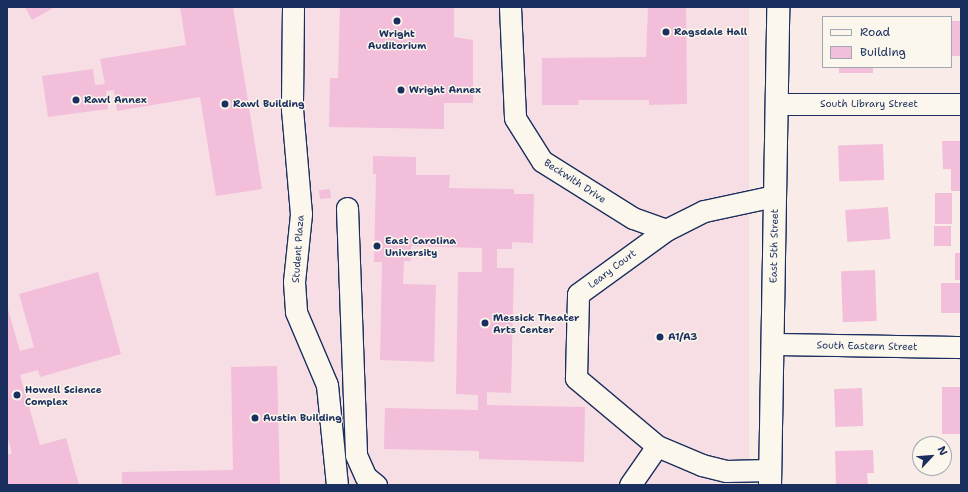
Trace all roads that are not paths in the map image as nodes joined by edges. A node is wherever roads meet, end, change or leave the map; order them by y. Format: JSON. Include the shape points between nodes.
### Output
{"nodes":[{"id":1,"x":294,"y":7,"type":"edge"},
{"id":2,"x":510,"y":7,"type":"edge"},
{"id":3,"x":778,"y":7,"type":"edge"},
{"id":4,"x":776,"y":104,"type":"junction"},
{"id":5,"x":961,"y":104,"type":"edge"},
{"id":6,"x":774,"y":196,"type":"junction"},
{"id":7,"x":347,"y":208,"type":"dead end"},
{"id":8,"x":666,"y":230,"type":"junction"},
{"id":9,"x":772,"y":344,"type":"junction"},
{"id":10,"x":961,"y":347,"type":"edge"},
{"id":11,"x":657,"y":446,"type":"junction"},
{"id":12,"x":770,"y":477,"type":"edge"},
{"id":13,"x":337,"y":485,"type":"edge"},
{"id":14,"x":376,"y":485,"type":"edge"},
{"id":15,"x":630,"y":485,"type":"edge"}],
"edges":[{"from":1,"to":13,"type":"street","name":"Student Plaza","via":[[292,109],[301,214],[294,282],[296,312],[327,386]]},
{"from":2,"to":8,"type":"street","name":"Beckwith Drive","via":[[515,118],[542,161],[633,218]]},
{"from":3,"to":4,"type":"main road","name":"East 5th Street"},
{"from":4,"to":5,"type":"street","name":"South Library Street"},
{"from":4,"to":6,"type":"main road","name":"East 5th Street"},
{"from":6,"to":8,"type":"street","name":"Leary Court","via":[[704,211]]},
{"from":6,"to":9,"type":"main road","name":"East 5th Street"},
{"from":7,"to":14,"type":"street","via":[[356,455],[366,477]]},
{"from":8,"to":11,"type":"street","name":"Leary Court","via":[[578,294],[576,378]]},
{"from":9,"to":10,"type":"street","name":"South Eastern Street"},
{"from":9,"to":12,"type":"main road","name":"East 5th Street"},
{"from":11,"to":12,"type":"street","name":"Leary Court","via":[[702,465]]},
{"from":11,"to":15,"type":"street"}]}
